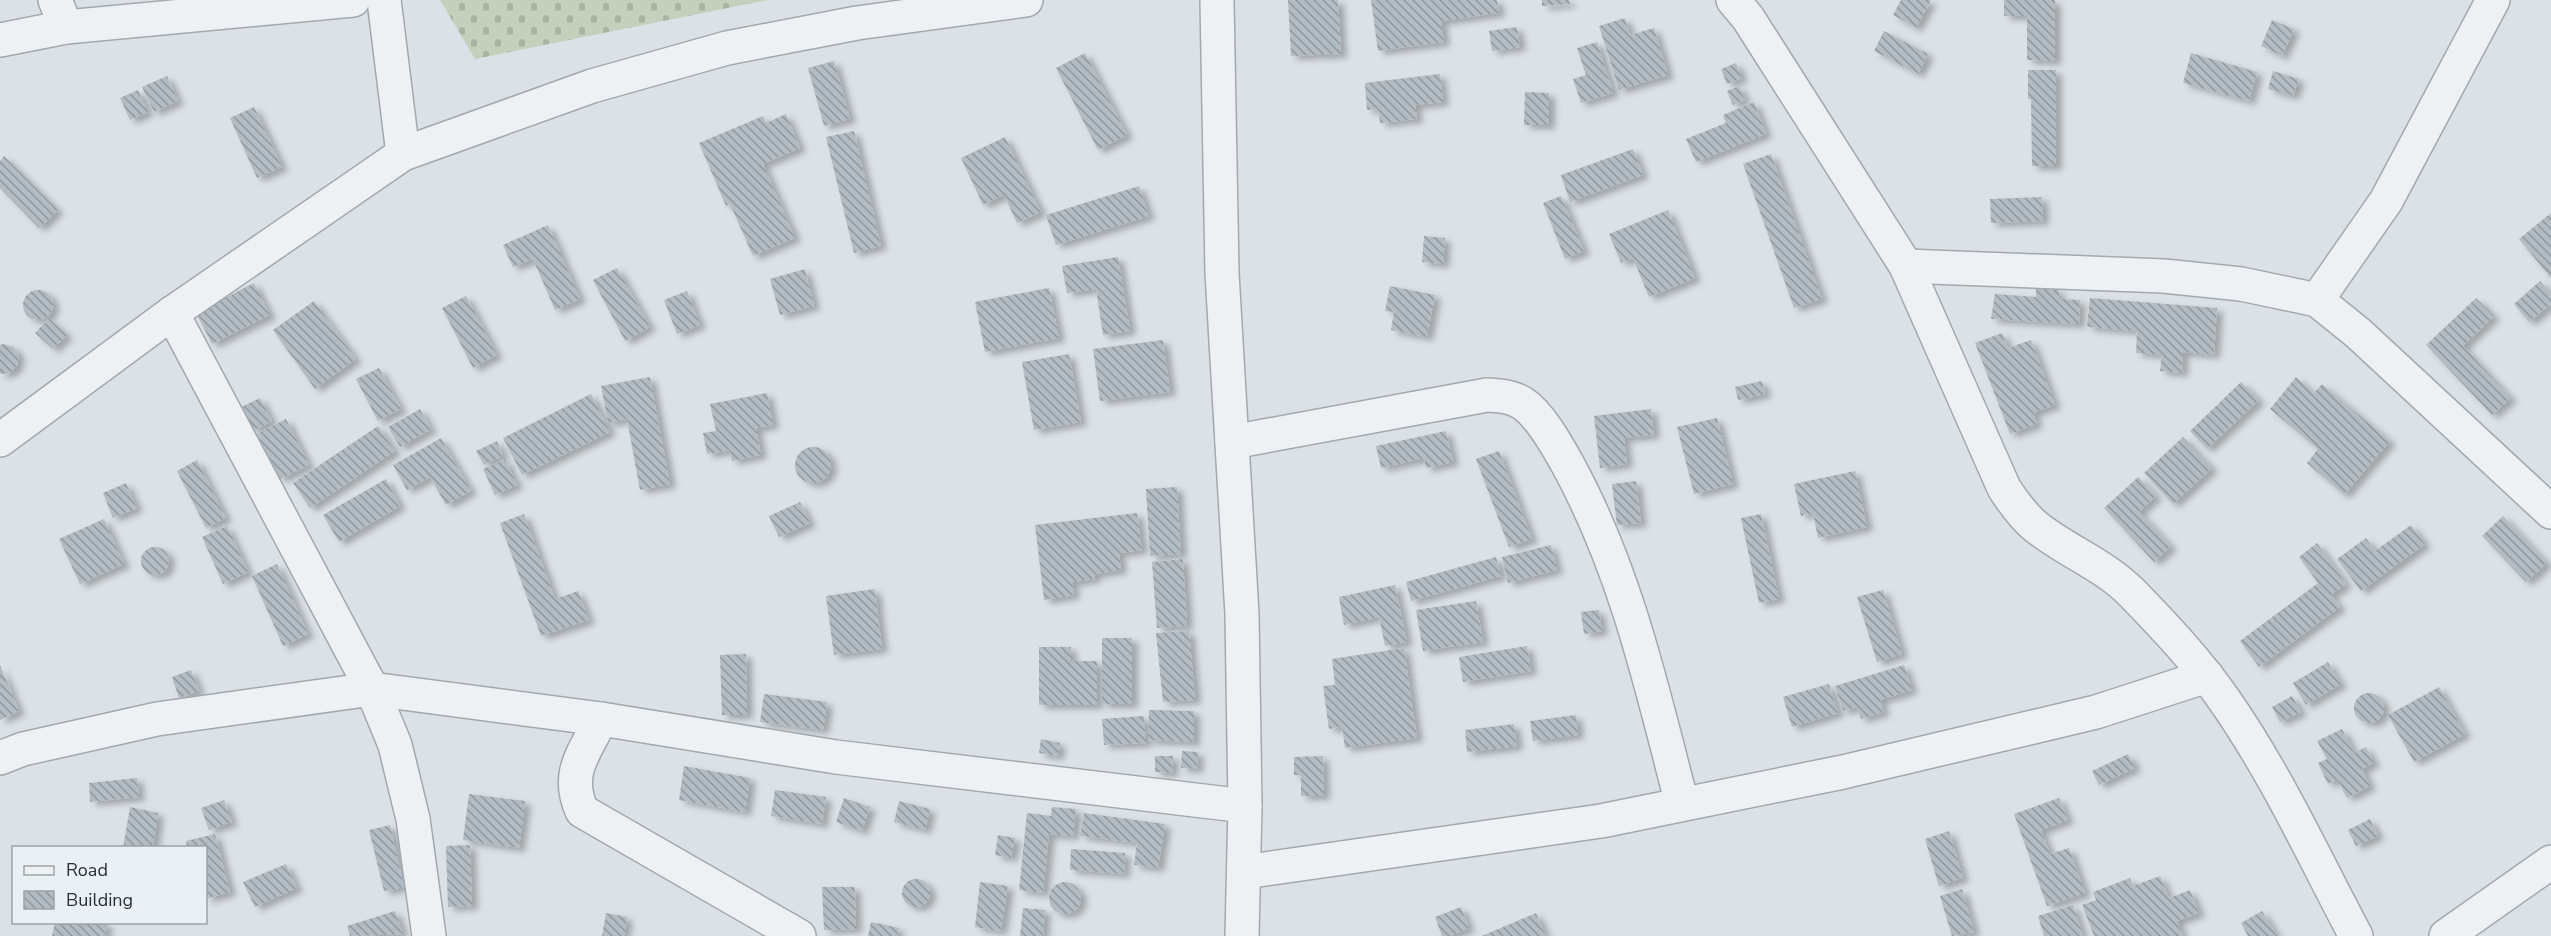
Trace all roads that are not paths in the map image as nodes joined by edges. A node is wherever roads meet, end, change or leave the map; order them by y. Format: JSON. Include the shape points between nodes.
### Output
{"nodes":[{"id":1,"x":353,"y":0,"type":"edge"},
{"id":2,"x":384,"y":0,"type":"edge"},
{"id":3,"x":1026,"y":0,"type":"edge"},
{"id":4,"x":1217,"y":0,"type":"edge"},
{"id":5,"x":1733,"y":0,"type":"edge"},
{"id":6,"x":2493,"y":0,"type":"edge"},
{"id":7,"x":60,"y":13,"type":"edge"},
{"id":8,"x":0,"y":40,"type":"edge"},
{"id":9,"x":403,"y":154,"type":"junction"},
{"id":10,"x":1906,"y":266,"type":"junction"},
{"id":11,"x":2317,"y":300,"type":"junction"},
{"id":12,"x":172,"y":313,"type":"junction"},
{"id":13,"x":0,"y":440,"type":"edge"},
{"id":14,"x":1232,"y":442,"type":"junction"},
{"id":15,"x":2551,"y":512,"type":"edge"},
{"id":16,"x":2207,"y":676,"type":"junction"},
{"id":17,"x":372,"y":689,"type":"junction"},
{"id":18,"x":601,"y":719,"type":"junction"},
{"id":19,"x":0,"y":758,"type":"edge"},
{"id":20,"x":1682,"y":804,"type":"junction"},
{"id":21,"x":1245,"y":806,"type":"junction"},
{"id":22,"x":2551,"y":862,"type":"edge"},
{"id":23,"x":1244,"y":872,"type":"junction"},
{"id":24,"x":429,"y":936,"type":"edge"},
{"id":25,"x":799,"y":936,"type":"edge"},
{"id":26,"x":1242,"y":936,"type":"edge"},
{"id":27,"x":2356,"y":936,"type":"edge"},
{"id":28,"x":2446,"y":936,"type":"edge"}],
"edges":[{"from":1,"to":7,"type":"street"},
{"from":2,"to":9,"type":"street"},
{"from":3,"to":9,"type":"street","via":[[858,23],[728,48],[592,86]]},
{"from":4,"to":14,"type":"street","via":[[1222,273]]},
{"from":5,"to":10,"type":"street"},
{"from":6,"to":11,"type":"street","via":[[2386,201]]},
{"from":7,"to":8,"type":"street"},
{"from":9,"to":12,"type":"street"},
{"from":10,"to":11,"type":"street","via":[[2164,276],[2241,284]]},
{"from":10,"to":16,"type":"street","via":[[2004,488],[2018,510],[2131,591]]},
{"from":11,"to":15,"type":"street","via":[[2358,333]]},
{"from":12,"to":13,"type":"street"},
{"from":12,"to":17,"type":"street"},
{"from":14,"to":20,"type":"street","via":[[1487,395],[1507,396],[1524,404],[1554,440],[1585,496],[1622,582]]},
{"from":14,"to":21,"type":"street","via":[[1242,614]]},
{"from":16,"to":20,"type":"street","via":[[2096,712],[1843,772]]},
{"from":16,"to":27,"type":"street","via":[[2271,777]]},
{"from":17,"to":18,"type":"street"},
{"from":17,"to":19,"type":"street","via":[[157,719]]},
{"from":17,"to":24,"type":"street","via":[[395,745],[413,819]]},
{"from":18,"to":21,"type":"street","via":[[836,757]]},
{"from":18,"to":25,"type":"street","via":[[574,775],[574,793],[582,811]]},
{"from":20,"to":23,"type":"street","via":[[1601,821]]},
{"from":21,"to":23,"type":"street"},
{"from":22,"to":28,"type":"street"},
{"from":23,"to":26,"type":"street"}]}
